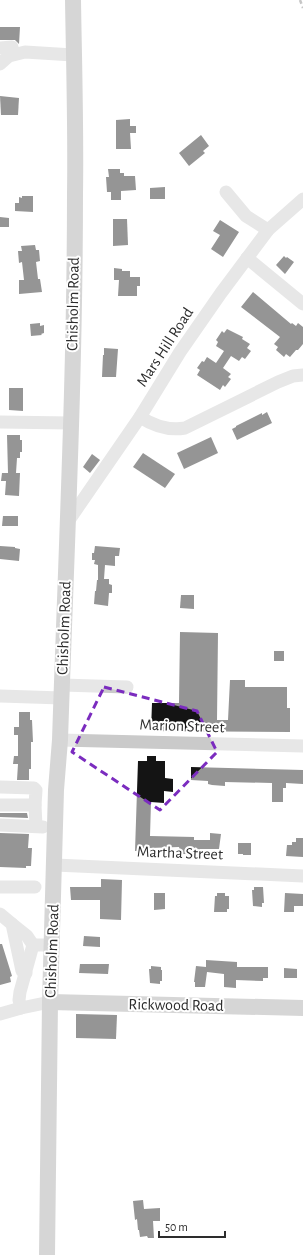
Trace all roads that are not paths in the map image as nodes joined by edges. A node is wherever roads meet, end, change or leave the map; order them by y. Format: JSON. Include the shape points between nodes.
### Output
{"nodes":[{"id":1,"x":73,"y":0,"type":"edge"},
{"id":2,"x":10,"y":52,"type":"edge"},
{"id":3,"x":74,"y":55,"type":"junction"},
{"id":4,"x":226,"y":192,"type":"dead end"},
{"id":5,"x":303,"y":199,"type":"edge"},
{"id":6,"x":268,"y":230,"type":"junction"},
{"id":7,"x":247,"y":258,"type":"junction"},
{"id":8,"x":303,"y":304,"type":"edge"},
{"id":9,"x":302,"y":375,"type":"edge"},
{"id":10,"x":140,"y":418,"type":"junction"},
{"id":11,"x":0,"y":422,"type":"edge"},
{"id":12,"x":71,"y":423,"type":"junction"},
{"id":13,"x":67,"y":523,"type":"junction"},
{"id":14,"x":127,"y":687,"type":"dead end"},
{"id":15,"x":62,"y":692,"type":"junction"},
{"id":16,"x":0,"y":696,"type":"edge"},
{"id":17,"x":60,"y":740,"type":"junction"},
{"id":18,"x":303,"y":746,"type":"edge"},
{"id":19,"x":0,"y":787,"type":"edge"},
{"id":20,"x":0,"y":805,"type":"edge"},
{"id":21,"x":35,"y":805,"type":"junction"},
{"id":22,"x":0,"y":825,"type":"edge"},
{"id":23,"x":36,"y":826,"type":"junction"},
{"id":24,"x":55,"y":827,"type":"junction"},
{"id":25,"x":55,"y":865,"type":"junction"},
{"id":26,"x":303,"y":876,"type":"edge"},
{"id":27,"x":0,"y":887,"type":"edge"},
{"id":28,"x":35,"y":887,"type":"dead end"},
{"id":29,"x":0,"y":914,"type":"edge"},
{"id":30,"x":12,"y":924,"type":"junction"},
{"id":31,"x":33,"y":945,"type":"junction"},
{"id":32,"x":52,"y":945,"type":"junction"},
{"id":33,"x":26,"y":973,"type":"junction"},
{"id":34,"x":50,"y":1002,"type":"junction"},
{"id":35,"x":21,"y":1008,"type":"junction"},
{"id":36,"x":303,"y":1008,"type":"edge"},
{"id":37,"x":0,"y":1014,"type":"edge"},
{"id":38,"x":46,"y":1255,"type":"edge"}],
"edges":[{"from":1,"to":3,"type":"main road","name":"Chisholm Road"},
{"from":2,"to":3,"type":"street"},
{"from":3,"to":12,"type":"main road","name":"Chisholm Road","via":[[75,193]]},
{"from":4,"to":6,"type":"street","via":[[246,216]]},
{"from":5,"to":6,"type":"street","name":"Mars Hill Road"},
{"from":6,"to":7,"type":"street","name":"Mars Hill Road"},
{"from":7,"to":8,"type":"street"},
{"from":7,"to":10,"type":"street","name":"Mars Hill Road","via":[[180,352]]},
{"from":9,"to":10,"type":"street","via":[[278,382],[185,428],[164,428]]},
{"from":10,"to":13,"type":"street","name":"Mars Hill Road"},
{"from":11,"to":12,"type":"street"},
{"from":12,"to":13,"type":"main road","name":"Chisholm Road"},
{"from":13,"to":15,"type":"main road","name":"Chisholm Road"},
{"from":14,"to":15,"type":"street"},
{"from":15,"to":16,"type":"street"},
{"from":15,"to":17,"type":"main road","name":"Chisholm Road"},
{"from":17,"to":18,"type":"street","name":"Marion Street"},
{"from":17,"to":24,"type":"main road","name":"Chisholm Road"},
{"from":19,"to":21,"type":"street","via":[[34,788]]},
{"from":20,"to":21,"type":"street"},
{"from":21,"to":23,"type":"street"},
{"from":22,"to":23,"type":"street"},
{"from":23,"to":24,"type":"street"},
{"from":24,"to":25,"type":"main road","name":"Chisholm Road"},
{"from":25,"to":26,"type":"street","name":"Martha Street"},
{"from":25,"to":32,"type":"main road","name":"Chisholm Road"},
{"from":27,"to":28,"type":"street"},
{"from":29,"to":30,"type":"street"},
{"from":30,"to":31,"type":"street","via":[[27,936]]},
{"from":30,"to":33,"type":"street","via":[[22,971]]},
{"from":31,"to":32,"type":"street"},
{"from":31,"to":33,"type":"street"},
{"from":32,"to":34,"type":"main road","name":"Chisholm Road"},
{"from":33,"to":35,"type":"street","via":[[20,992]]},
{"from":34,"to":35,"type":"street"},
{"from":34,"to":36,"type":"main road","name":"Rickwood Road"},
{"from":34,"to":38,"type":"main road","name":"Chisholm Road"},
{"from":35,"to":37,"type":"street"}]}
